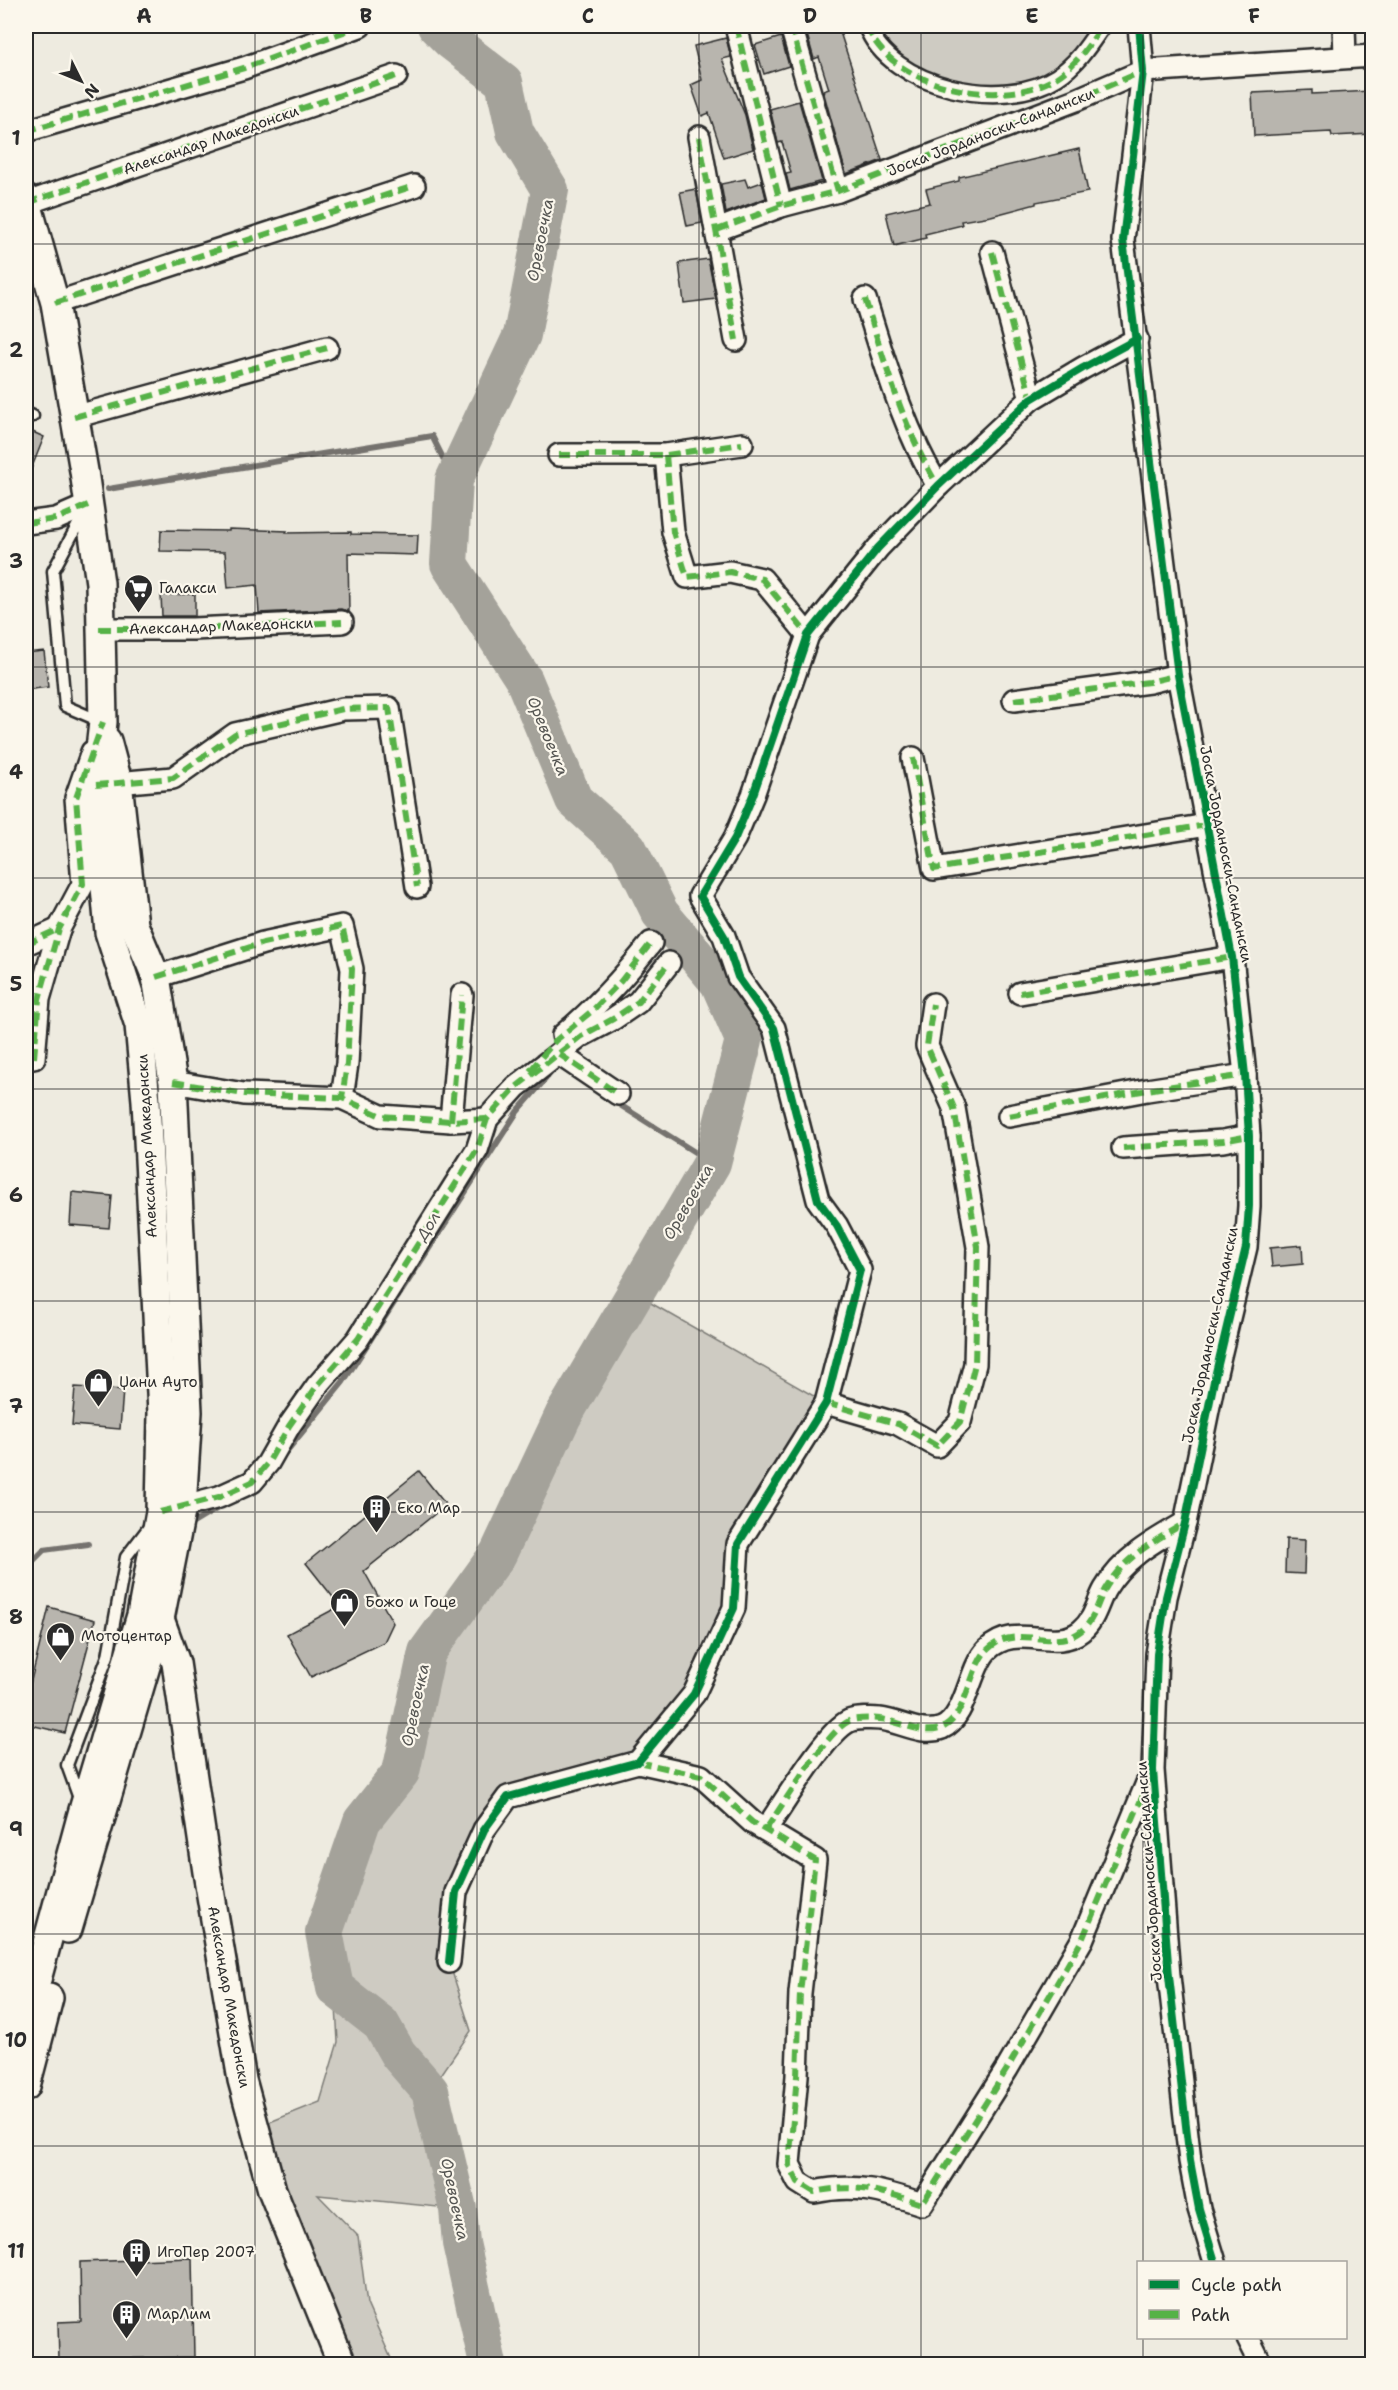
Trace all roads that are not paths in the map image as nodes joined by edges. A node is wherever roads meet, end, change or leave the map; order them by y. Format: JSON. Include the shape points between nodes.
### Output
{"nodes":[{"id":1,"x":360,"y":26,"type":"edge"},
{"id":2,"x":736,"y":26,"type":"edge"},
{"id":3,"x":790,"y":26,"type":"edge"},
{"id":4,"x":867,"y":26,"type":"edge"},
{"id":5,"x":1102,"y":26,"type":"edge"},
{"id":6,"x":1139,"y":26,"type":"edge"},
{"id":7,"x":1150,"y":26,"type":"edge"},
{"id":8,"x":1344,"y":26,"type":"edge"},
{"id":9,"x":1372,"y":56,"type":"edge"},
{"id":10,"x":1345,"y":57,"type":"junction"},
{"id":11,"x":1143,"y":70,"type":"junction"},
{"id":12,"x":396,"y":76,"type":"dead end"},
{"id":13,"x":26,"y":131,"type":"edge"},
{"id":14,"x":699,"y":137,"type":"dead end"},
{"id":15,"x":414,"y":186,"type":"dead end"},
{"id":16,"x":838,"y":191,"type":"junction"},
{"id":17,"x":26,"y":201,"type":"edge"},
{"id":18,"x":781,"y":206,"type":"junction"},
{"id":19,"x":717,"y":230,"type":"junction"},
{"id":20,"x":992,"y":252,"type":"dead end"},
{"id":21,"x":865,"y":299,"type":"dead end"},
{"id":22,"x":55,"y":303,"type":"junction"},
{"id":23,"x":1137,"y":339,"type":"junction"},
{"id":24,"x":736,"y":340,"type":"dead end"},
{"id":25,"x":327,"y":348,"type":"dead end"},
{"id":26,"x":1031,"y":399,"type":"junction"},
{"id":27,"x":74,"y":417,"type":"junction"},
{"id":28,"x":742,"y":444,"type":"dead end"},
{"id":29,"x":560,"y":455,"type":"dead end"},
{"id":30,"x":666,"y":455,"type":"junction"},
{"id":31,"x":938,"y":486,"type":"junction"},
{"id":32,"x":88,"y":505,"type":"junction"},
{"id":33,"x":26,"y":524,"type":"edge"},
{"id":34,"x":342,"y":622,"type":"dead end"},
{"id":35,"x":99,"y":629,"type":"junction"},
{"id":36,"x":808,"y":635,"type":"junction"},
{"id":37,"x":1178,"y":675,"type":"junction"},
{"id":38,"x":1014,"y":700,"type":"dead end"},
{"id":39,"x":103,"y":722,"type":"junction"},
{"id":40,"x":913,"y":758,"type":"dead end"},
{"id":41,"x":107,"y":783,"type":"junction"},
{"id":42,"x":1207,"y":825,"type":"junction"},
{"id":43,"x":417,"y":887,"type":"dead end"},
{"id":44,"x":59,"y":929,"type":"junction"},
{"id":45,"x":651,"y":943,"type":"dead end"},
{"id":46,"x":26,"y":944,"type":"edge"},
{"id":47,"x":1232,"y":957,"type":"junction"},
{"id":48,"x":669,"y":963,"type":"dead end"},
{"id":49,"x":156,"y":977,"type":"junction"},
{"id":50,"x":1020,"y":993,"type":"dead end"},
{"id":51,"x":462,"y":995,"type":"dead end"},
{"id":52,"x":933,"y":1004,"type":"dead end"},
{"id":53,"x":559,"y":1054,"type":"junction"},
{"id":54,"x":34,"y":1058,"type":"dead end"},
{"id":55,"x":1245,"y":1075,"type":"junction"},
{"id":56,"x":172,"y":1082,"type":"junction"},
{"id":57,"x":516,"y":1087,"type":"junction"},
{"id":58,"x":618,"y":1094,"type":"dead end"},
{"id":59,"x":342,"y":1098,"type":"junction"},
{"id":60,"x":1009,"y":1116,"type":"dead end"},
{"id":61,"x":487,"y":1119,"type":"junction"},
{"id":62,"x":451,"y":1121,"type":"junction"},
{"id":63,"x":1249,"y":1136,"type":"junction"},
{"id":64,"x":1123,"y":1148,"type":"dead end"},
{"id":65,"x":826,"y":1403,"type":"junction"},
{"id":66,"x":171,"y":1509,"type":"junction"},
{"id":67,"x":1185,"y":1523,"type":"junction"},
{"id":68,"x":151,"y":1617,"type":"junction"},
{"id":69,"x":638,"y":1762,"type":"junction"},
{"id":70,"x":1153,"y":1770,"type":"junction"},
{"id":71,"x":82,"y":1810,"type":"junction"},
{"id":72,"x":766,"y":1829,"type":"junction"},
{"id":73,"x":449,"y":1962,"type":"dead end"},
{"id":74,"x":26,"y":2020,"type":"edge"},
{"id":75,"x":26,"y":2086,"type":"edge"},
{"id":76,"x":1215,"y":2261,"type":"edge"},
{"id":77,"x":1249,"y":2339,"type":"edge"},
{"id":78,"x":342,"y":2364,"type":"edge"},
{"id":79,"x":1261,"y":2364,"type":"edge"}],
"edges":[{"from":1,"to":13,"type":"street","via":[[244,68]]},
{"from":2,"to":18,"type":"street"},
{"from":3,"to":16,"type":"street"},
{"from":4,"to":5,"type":"street","via":[[880,50],[907,71],[965,92],[1001,94],[1056,78],[1083,56]]},
{"from":6,"to":11,"type":"street","name":"Јоска Јорданоски-Сандански"},
{"from":7,"to":11,"type":"street"},
{"from":8,"to":10,"type":"street"},
{"from":9,"to":10,"type":"street"},
{"from":10,"to":11,"type":"street"},
{"from":11,"to":16,"type":"street","name":"Јоска Јорданоски-Сандански","via":[[1076,100]]},
{"from":11,"to":23,"type":"street","name":"Јоска Јорданоски-Сандански","via":[[1123,240]]},
{"from":12,"to":17,"type":"street","name":"Александар Македонски"},
{"from":14,"to":19,"type":"street"},
{"from":15,"to":22,"type":"street"},
{"from":16,"to":18,"type":"street","name":"Јоска Јорданоски-Сандански"},
{"from":17,"to":22,"type":"street","name":"Александар Македонски"},
{"from":18,"to":19,"type":"street","name":"Јоска Јорданоски-Сандански"},
{"from":19,"to":24,"type":"street"},
{"from":20,"to":26,"type":"street"},
{"from":21,"to":31,"type":"street","via":[[898,402]]},
{"from":22,"to":27,"type":"street","name":"Александар Македонски"},
{"from":23,"to":26,"type":"street"},
{"from":23,"to":37,"type":"street","name":"Јоска Јорданоски-Сандански"},
{"from":25,"to":27,"type":"street"},
{"from":26,"to":31,"type":"street"},
{"from":27,"to":32,"type":"street","name":"Александар Македонски"},
{"from":28,"to":30,"type":"street"},
{"from":29,"to":30,"type":"street"},
{"from":30,"to":36,"type":"street","via":[[673,532],[687,577],[730,572],[762,579]]},
{"from":31,"to":36,"type":"street","via":[[878,548]]},
{"from":32,"to":33,"type":"street","via":[[56,519]]},
{"from":32,"to":35,"type":"street","name":"Александар Македонски","via":[[100,583]]},
{"from":32,"to":39,"type":"lane","via":[[53,572],[65,706]]},
{"from":34,"to":35,"type":"street","name":"Александар Македонски"},
{"from":35,"to":39,"type":"street","name":"Александар Македонски"},
{"from":36,"to":65,"type":"street","via":[[753,795],[735,837],[700,896],[724,936],[738,977],[774,1028],[818,1200],[861,1270]]},
{"from":37,"to":38,"type":"street"},
{"from":37,"to":42,"type":"street","name":"Јоска Јорданоски-Сандански"},
{"from":39,"to":41,"type":"street","name":"Александар Македонски"},
{"from":39,"to":44,"type":"street","name":"Александар Македонски","via":[[76,798],[82,884]]},
{"from":40,"to":42,"type":"street","name":"Јоска Јорданоски-Сандански","via":[[934,869]]},
{"from":41,"to":43,"type":"street","via":[[173,778],[235,734],[343,709],[388,708]]},
{"from":41,"to":49,"type":"street","name":"Александар Македонски","via":[[134,924]]},
{"from":41,"to":66,"type":"street","name":"Александар Македонски","via":[[109,932],[139,1025]]},
{"from":42,"to":47,"type":"street","name":"Јоска Јорданоски-Сандански"},
{"from":44,"to":46,"type":"street"},
{"from":44,"to":54,"type":"street","name":"Александар Македонски","via":[[39,999]]},
{"from":45,"to":57,"type":"street","via":[[621,981],[555,1041]]},
{"from":47,"to":50,"type":"street","name":"Јоска Јорданоски-Сандански"},
{"from":47,"to":55,"type":"street","name":"Јоска Јорданоски-Сандански"},
{"from":48,"to":53,"type":"street","via":[[638,1002]]},
{"from":49,"to":56,"type":"street","name":"Александар Македонски"},
{"from":49,"to":59,"type":"street","via":[[263,943],[342,926],[352,969]]},
{"from":51,"to":62,"type":"street"},
{"from":52,"to":65,"type":"street","via":[[927,1046],[954,1108],[978,1247],[975,1364],[960,1422],[937,1446],[898,1424]]},
{"from":53,"to":57,"type":"street"},
{"from":53,"to":58,"type":"street"},
{"from":55,"to":60,"type":"street"},
{"from":55,"to":63,"type":"street","name":"Јоска Јорданоски-Сандански"},
{"from":56,"to":59,"type":"street","name":"Александар Македонски","via":[[244,1094]]},
{"from":56,"to":66,"type":"street","name":"Александар Македонски","via":[[188,1412]]},
{"from":57,"to":61,"type":"street"},
{"from":59,"to":62,"type":"street","name":"Александар Македонски","via":[[381,1116]]},
{"from":61,"to":62,"type":"street","name":"Александар Македонски"},
{"from":61,"to":66,"type":"street","via":[[477,1150],[358,1339],[317,1386],[268,1463],[252,1482],[219,1497]]},
{"from":63,"to":64,"type":"street"},
{"from":63,"to":67,"type":"street","name":"Јоска Јорданоски-Сандански","via":[[1246,1247]]},
{"from":65,"to":69,"type":"street","via":[[738,1544],[734,1608],[694,1694]]},
{"from":66,"to":68,"type":"street","name":"Александар Македонски"},
{"from":66,"to":71,"type":"lane","via":[[126,1557],[108,1656],[67,1765]]},
{"from":67,"to":70,"type":"street","name":"Јоска Јорданоски-Сандански","via":[[1166,1597],[1157,1654]]},
{"from":67,"to":72,"type":"street","via":[[1132,1555],[1106,1588],[1093,1618],[1081,1631],[1066,1640],[1021,1636],[999,1640],[984,1652],[956,1716],[943,1728],[925,1730],[879,1718],[850,1720],[831,1735]]},
{"from":68,"to":71,"type":"street","name":"Александар Македонски"},
{"from":68,"to":75,"type":"street","name":"Александар Македонски"},
{"from":68,"to":78,"type":"street","name":"Александар Македонски","via":[[176,1663],[242,2080],[272,2190]]},
{"from":69,"to":72,"type":"street","name":"Јоска Јорданоски-Сандански","via":[[701,1776],[752,1822]]},
{"from":69,"to":73,"type":"street","name":"Јоска Јорданоски-Сандански","via":[[508,1797],[484,1830],[456,1892]]},
{"from":70,"to":72,"type":"street","name":"Јоска Јорданоски-Сандански","via":[[1082,1940],[922,2204],[859,2188],[814,2192],[798,2182],[789,2164],[800,1993],[815,1860]]},
{"from":70,"to":76,"type":"street","name":"Јоска Јорданоски-Сандански","via":[[1169,1977],[1190,2161]]},
{"from":71,"to":74,"type":"street","name":"Александар Македонски"},
{"from":77,"to":79,"type":"street"}]}
